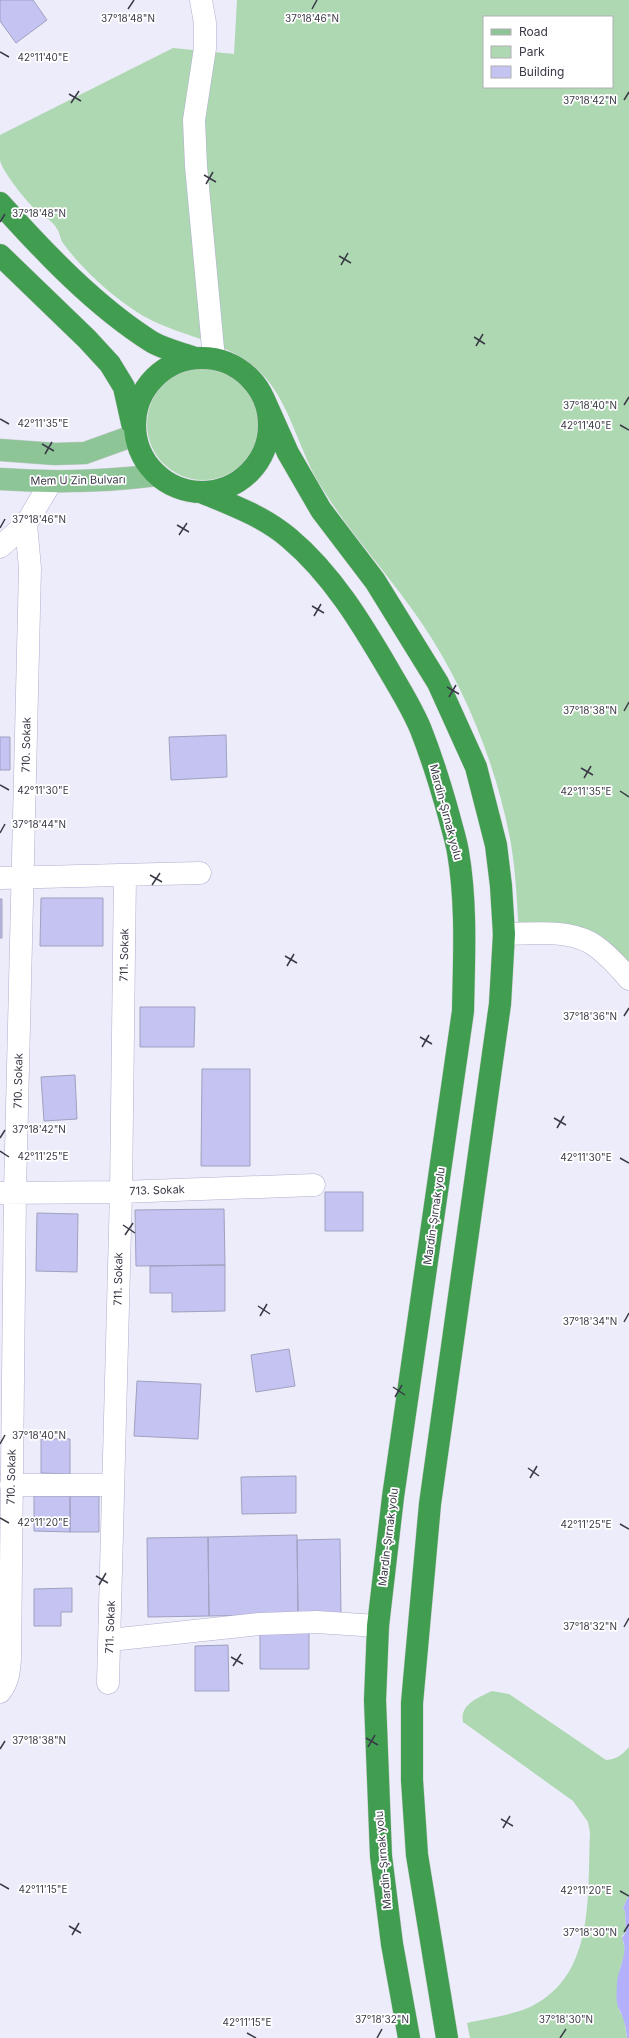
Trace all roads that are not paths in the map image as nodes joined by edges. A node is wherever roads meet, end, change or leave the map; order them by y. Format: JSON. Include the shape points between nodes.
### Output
{"nodes":[{"id":1,"x":201,"y":0,"type":"edge"},
{"id":2,"x":0,"y":203,"type":"edge"},
{"id":3,"x":0,"y":255,"type":"edge"},
{"id":4,"x":205,"y":359,"type":"junction"},
{"id":5,"x":263,"y":397,"type":"junction"},
{"id":6,"x":135,"y":435,"type":"junction"},
{"id":7,"x":0,"y":450,"type":"edge"},
{"id":8,"x":157,"y":475,"type":"junction"},
{"id":9,"x":0,"y":479,"type":"edge"},
{"id":10,"x":51,"y":482,"type":"junction"},
{"id":11,"x":201,"y":492,"type":"junction"},
{"id":12,"x":26,"y":524,"type":"junction"},
{"id":13,"x":0,"y":547,"type":"edge"},
{"id":14,"x":200,"y":874,"type":"dead end"},
{"id":15,"x":125,"y":875,"type":"junction"},
{"id":16,"x":23,"y":876,"type":"junction"},
{"id":17,"x":0,"y":878,"type":"edge"},
{"id":18,"x":504,"y":934,"type":"junction"},
{"id":19,"x":629,"y":979,"type":"edge"},
{"id":20,"x":314,"y":1185,"type":"dead end"},
{"id":21,"x":8,"y":1192,"type":"edge"},
{"id":22,"x":120,"y":1192,"type":"junction"},
{"id":23,"x":11,"y":1485,"type":"junction"},
{"id":24,"x":113,"y":1485,"type":"junction"},
{"id":25,"x":378,"y":1626,"type":"junction"},
{"id":26,"x":110,"y":1640,"type":"junction"},
{"id":27,"x":108,"y":1683,"type":"dead end"},
{"id":28,"x":2,"y":1689,"type":"edge"},
{"id":29,"x":409,"y":2038,"type":"edge"},
{"id":30,"x":446,"y":2038,"type":"edge"}],
"edges":[{"from":1,"to":4,"type":"street","via":[[205,22],[205,48],[194,120]]},
{"from":2,"to":4,"type":"highway","via":[[63,269],[111,311],[153,342]]},
{"from":3,"to":6,"type":"highway","via":[[110,364],[124,387]]},
{"from":4,"to":5,"type":"highway","via":[[234,366],[251,379]]},
{"from":4,"to":6,"type":"highway","via":[[174,364],[156,376],[143,393],[138,407]]},
{"from":5,"to":11,"type":"highway","via":[[268,413],[269,430],[258,462],[247,475],[233,484],[217,491]]},
{"from":5,"to":18,"type":"highway","via":[[288,453],[321,510],[375,581],[438,683],[456,721],[476,767],[496,845]]},
{"from":6,"to":7,"type":"main road","via":[[85,453],[55,454]]},
{"from":6,"to":8,"type":"highway","via":[[146,464]]},
{"from":8,"to":10,"type":"main road","name":"Mem U Zin Bulvarı","via":[[112,481]]},
{"from":8,"to":11,"type":"highway","via":[[170,485]]},
{"from":9,"to":10,"type":"main road","name":"Mem U Zin Bulvarı"},
{"from":10,"to":12,"type":"street"},
{"from":11,"to":25,"type":"highway","name":"Mardin-Şırnak yolu","via":[[267,521],[313,561],[348,604],[421,729],[441,786],[458,850],[465,936],[463,1011],[393,1497]]},
{"from":12,"to":13,"type":"street"},
{"from":12,"to":16,"type":"street","name":"710. Sokak","via":[[30,568]]},
{"from":14,"to":15,"type":"street"},
{"from":15,"to":16,"type":"street"},
{"from":15,"to":22,"type":"street","name":"711. Sokak"},
{"from":16,"to":17,"type":"street"},
{"from":16,"to":21,"type":"street","name":"710. Sokak"},
{"from":18,"to":19,"type":"street","via":[[565,934],[590,942]]},
{"from":18,"to":30,"type":"highway","via":[[500,1004],[430,1504],[412,1703],[412,1780],[417,1855]]},
{"from":20,"to":22,"type":"street","name":"713. Sokak"},
{"from":21,"to":22,"type":"street","name":"713. Sokak"},
{"from":21,"to":23,"type":"street","name":"710. Sokak"},
{"from":22,"to":24,"type":"street","name":"711. Sokak"},
{"from":23,"to":24,"type":"street"},
{"from":23,"to":28,"type":"street","name":"710. Sokak","via":[[10,1660],[9,1674]]},
{"from":24,"to":26,"type":"street","name":"711. Sokak"},
{"from":25,"to":26,"type":"street","via":[[316,1622],[259,1624]]},
{"from":25,"to":29,"type":"highway","name":"Mardin-Şırnak yolu","via":[[375,1700],[381,1856],[392,1944]]},
{"from":26,"to":27,"type":"street","name":"711. Sokak"}]}
